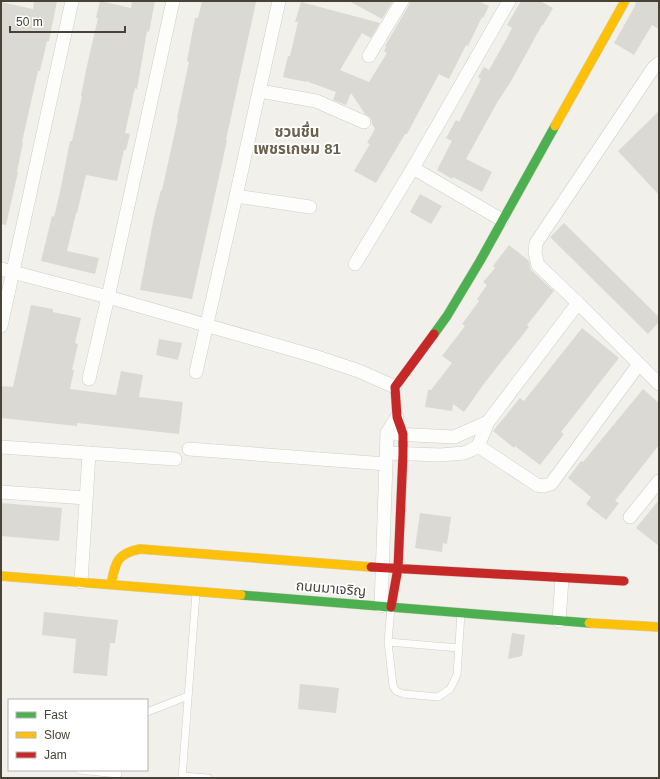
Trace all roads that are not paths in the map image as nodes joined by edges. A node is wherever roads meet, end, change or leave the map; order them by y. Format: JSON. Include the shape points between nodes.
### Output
{"nodes":[{"id":1,"x":72,"y":1,"type":"edge"},
{"id":2,"x":173,"y":1,"type":"edge"},
{"id":3,"x":279,"y":1,"type":"edge"},
{"id":4,"x":402,"y":1,"type":"edge"},
{"id":5,"x":509,"y":1,"type":"edge"},
{"id":6,"x":625,"y":1,"type":"edge"},
{"id":7,"x":369,"y":56,"type":"dead end"},
{"id":8,"x":659,"y":64,"type":"edge"},
{"id":9,"x":260,"y":90,"type":"junction"},
{"id":10,"x":364,"y":122,"type":"dead end"},
{"id":11,"x":413,"y":168,"type":"junction"},
{"id":12,"x":236,"y":196,"type":"junction"},
{"id":13,"x":310,"y":208,"type":"dead end"},
{"id":14,"x":502,"y":220,"type":"junction"},
{"id":15,"x":355,"y":264,"type":"dead end"},
{"id":16,"x":6,"y":270,"type":"edge"},
{"id":17,"x":108,"y":297,"type":"junction"},
{"id":18,"x":578,"y":303,"type":"junction"},
{"id":19,"x":1,"y":326,"type":"edge"},
{"id":20,"x":206,"y":326,"type":"junction"},
{"id":21,"x":639,"y":364,"type":"junction"},
{"id":22,"x":196,"y":372,"type":"dead end"},
{"id":23,"x":89,"y":379,"type":"dead end"},
{"id":24,"x":659,"y":384,"type":"edge"},
{"id":25,"x":395,"y":387,"type":"junction"},
{"id":26,"x":396,"y":417,"type":"junction"},
{"id":27,"x":488,"y":422,"type":"junction"},
{"id":28,"x":387,"y":433,"type":"junction"},
{"id":29,"x":403,"y":434,"type":"junction"},
{"id":30,"x":478,"y":446,"type":"junction"},
{"id":31,"x":1,"y":447,"type":"edge"},
{"id":32,"x":189,"y":449,"type":"dead end"},
{"id":33,"x":89,"y":453,"type":"junction"},
{"id":34,"x":403,"y":454,"type":"junction"},
{"id":35,"x":387,"y":458,"type":"junction"},
{"id":36,"x":175,"y":459,"type":"dead end"},
{"id":37,"x":659,"y":481,"type":"edge"},
{"id":38,"x":1,"y":492,"type":"edge"},
{"id":39,"x":86,"y":498,"type":"junction"},
{"id":40,"x":630,"y":517,"type":"dead end"},
{"id":41,"x":383,"y":568,"type":"junction"},
{"id":42,"x":398,"y":568,"type":"junction"},
{"id":43,"x":1,"y":576,"type":"edge"},
{"id":44,"x":562,"y":578,"type":"junction"},
{"id":45,"x":624,"y":581,"type":"dead end"},
{"id":46,"x":81,"y":582,"type":"junction"},
{"id":47,"x":111,"y":584,"type":"junction"},
{"id":48,"x":196,"y":591,"type":"junction"},
{"id":49,"x":386,"y":607,"type":"junction"},
{"id":50,"x":461,"y":613,"type":"junction"},
{"id":51,"x":558,"y":621,"type":"junction"},
{"id":52,"x":659,"y":627,"type":"edge"},
{"id":53,"x":388,"y":642,"type":"junction"},
{"id":54,"x":459,"y":648,"type":"junction"},
{"id":55,"x":188,"y":696,"type":"junction"},
{"id":56,"x":148,"y":712,"type":"edge"},
{"id":57,"x":89,"y":771,"type":"edge"},
{"id":58,"x":118,"y":774,"type":"edge"},
{"id":59,"x":182,"y":777,"type":"edge"},
{"id":60,"x":208,"y":778,"type":"edge"}],
"edges":[{"from":1,"to":16,"type":"street"},
{"from":2,"to":17,"type":"street"},
{"from":3,"to":9,"type":"street"},
{"from":4,"to":7,"type":"street"},
{"from":5,"to":11,"type":"street"},
{"from":6,"to":14,"type":"street"},
{"from":8,"to":18,"type":"street","via":[[654,67],[536,243],[538,265]]},
{"from":9,"to":10,"type":"street","via":[[316,102]]},
{"from":9,"to":12,"type":"street"},
{"from":11,"to":14,"type":"street"},
{"from":11,"to":15,"type":"street"},
{"from":12,"to":13,"type":"street"},
{"from":12,"to":20,"type":"street"},
{"from":14,"to":25,"type":"street","via":[[447,316]]},
{"from":16,"to":17,"type":"street"},
{"from":16,"to":19,"type":"street"},
{"from":17,"to":20,"type":"street"},
{"from":17,"to":23,"type":"street"},
{"from":18,"to":21,"type":"street"},
{"from":18,"to":27,"type":"street"},
{"from":20,"to":22,"type":"street"},
{"from":20,"to":25,"type":"street","via":[[359,370]]},
{"from":21,"to":24,"type":"street"},
{"from":21,"to":30,"type":"street","via":[[550,484],[537,485]]},
{"from":25,"to":26,"type":"street"},
{"from":26,"to":28,"type":"street"},
{"from":26,"to":29,"type":"street"},
{"from":27,"to":29,"type":"street","via":[[454,438]]},
{"from":27,"to":30,"type":"street"},
{"from":28,"to":29,"type":"street"},
{"from":28,"to":35,"type":"street"},
{"from":29,"to":34,"type":"street"},
{"from":30,"to":34,"type":"street","via":[[464,453]]},
{"from":31,"to":33,"type":"street"},
{"from":32,"to":35,"type":"street"},
{"from":33,"to":36,"type":"street"},
{"from":33,"to":39,"type":"street"},
{"from":34,"to":35,"type":"street"},
{"from":34,"to":42,"type":"street"},
{"from":35,"to":41,"type":"street"},
{"from":37,"to":40,"type":"street"},
{"from":38,"to":39,"type":"street"},
{"from":39,"to":46,"type":"street"},
{"from":41,"to":42,"type":"street"},
{"from":41,"to":47,"type":"street","via":[[140,550],[121,555],[116,562]]},
{"from":41,"to":49,"type":"street"},
{"from":42,"to":44,"type":"street"},
{"from":42,"to":49,"type":"street"},
{"from":43,"to":46,"type":"street","name":"ถนนมาเจริญ"},
{"from":44,"to":45,"type":"street"},
{"from":44,"to":51,"type":"street"},
{"from":46,"to":47,"type":"street","name":"ถนนมาเจริญ"},
{"from":47,"to":48,"type":"street","name":"ถนนมาเจริญ"},
{"from":48,"to":49,"type":"street","name":"ถนนมาเจริญ"},
{"from":48,"to":55,"type":"lane"},
{"from":49,"to":50,"type":"street","name":"ถนนมาเจริญ"},
{"from":49,"to":53,"type":"lane"},
{"from":50,"to":51,"type":"street","name":"ถนนมาเจริญ"},
{"from":50,"to":54,"type":"lane"},
{"from":51,"to":52,"type":"street","name":"ถนนมาเจริญ"},
{"from":53,"to":54,"type":"lane"},
{"from":53,"to":54,"type":"lane","via":[[392,686],[396,691],[438,697],[450,689],[457,675]]},
{"from":55,"to":56,"type":"lane"},
{"from":55,"to":59,"type":"lane"},
{"from":57,"to":58,"type":"lane"},
{"from":59,"to":60,"type":"lane"}]}
